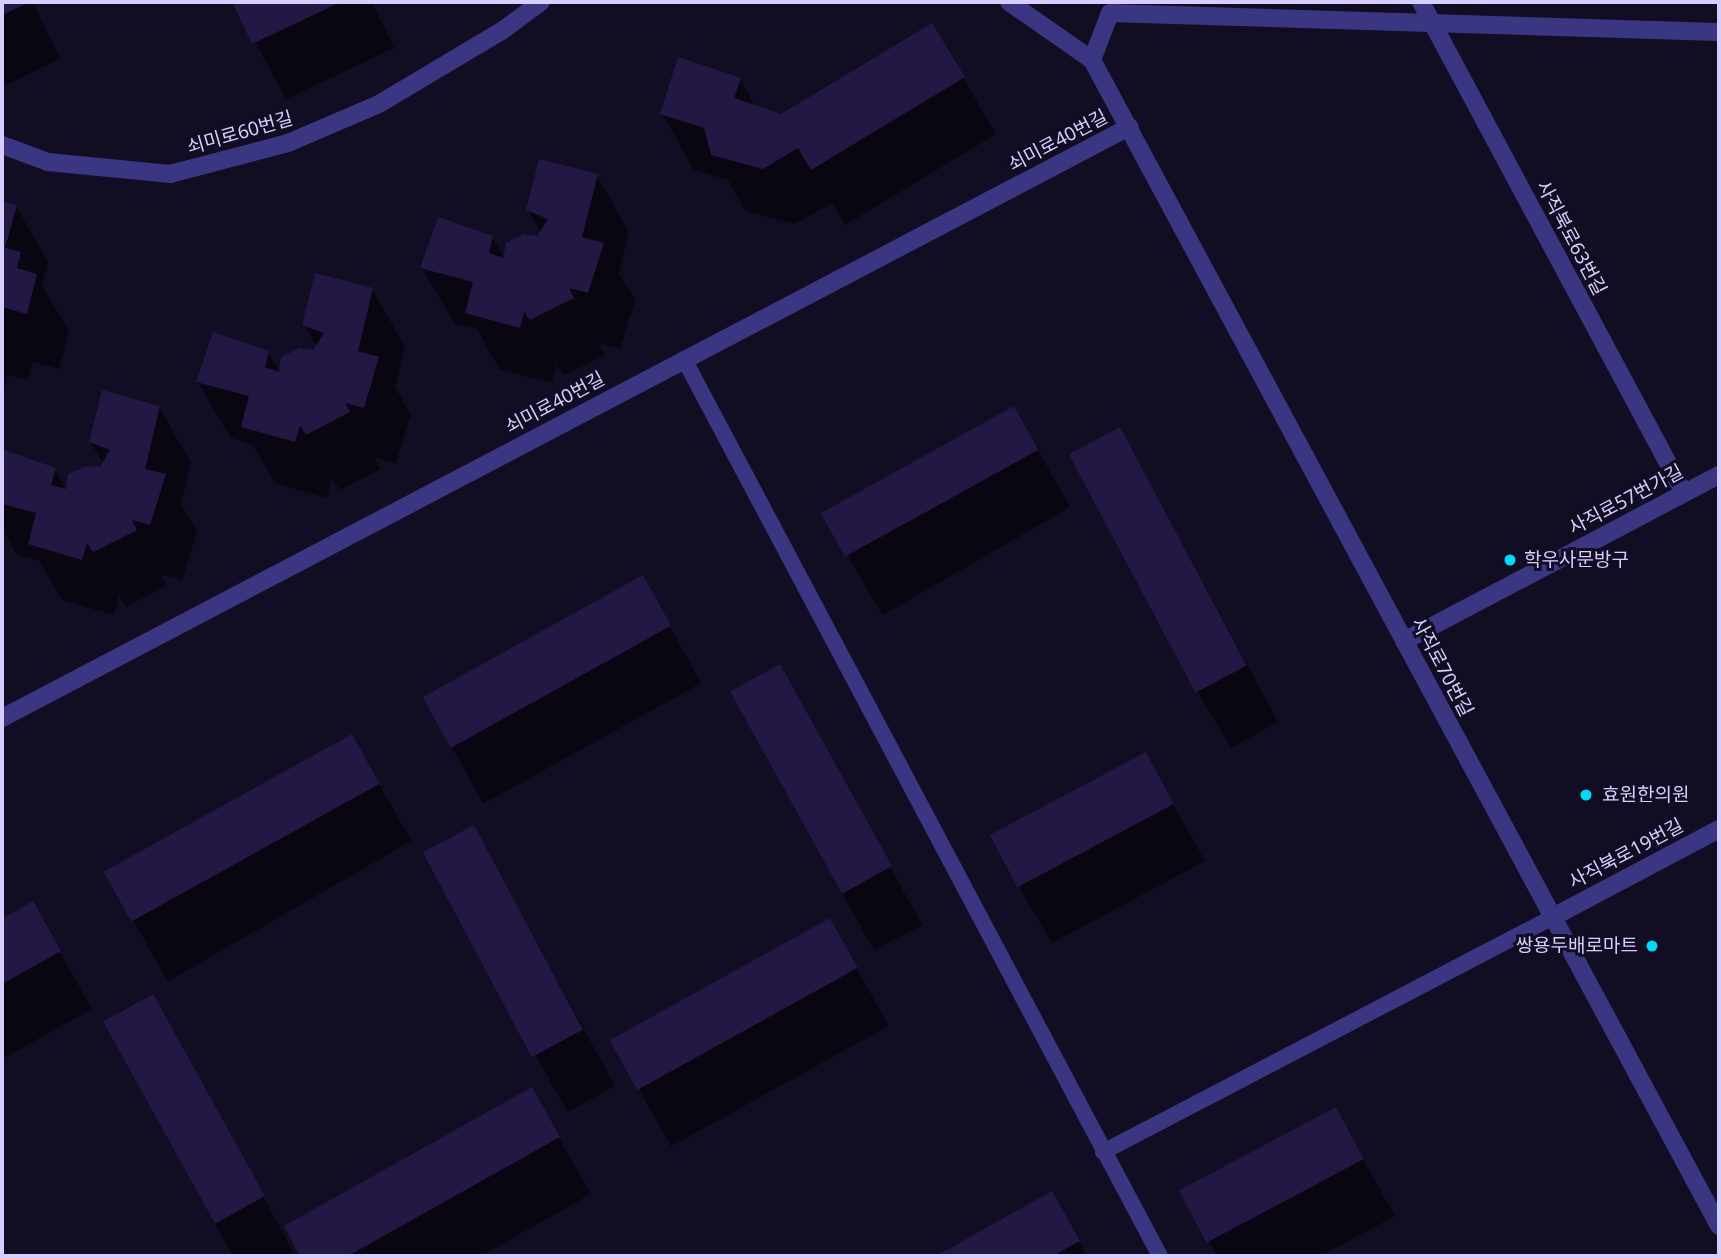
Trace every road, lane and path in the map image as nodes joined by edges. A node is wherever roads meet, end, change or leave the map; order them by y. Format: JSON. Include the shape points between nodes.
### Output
{"nodes":[{"id":1,"x":541,"y":2,"type":"edge"},
{"id":2,"x":1009,"y":2,"type":"edge"},
{"id":3,"x":1421,"y":2,"type":"edge"},
{"id":4,"x":1108,"y":7,"type":"edge"},
{"id":5,"x":1431,"y":21,"type":"junction"},
{"id":6,"x":1719,"y":32,"type":"edge"},
{"id":7,"x":1092,"y":60,"type":"junction"},
{"id":8,"x":1129,"y":127,"type":"junction"},
{"id":9,"x":2,"y":145,"type":"edge"},
{"id":10,"x":684,"y":359,"type":"junction"},
{"id":11,"x":1719,"y":475,"type":"edge"},
{"id":12,"x":1684,"y":494,"type":"junction"},
{"id":13,"x":1405,"y":641,"type":"junction"},
{"id":14,"x":2,"y":718,"type":"edge"},
{"id":15,"x":1719,"y":829,"type":"edge"},
{"id":16,"x":1553,"y":916,"type":"junction"},
{"id":17,"x":1103,"y":1152,"type":"junction"},
{"id":18,"x":1712,"y":1196,"type":"edge"},
{"id":19,"x":1719,"y":1226,"type":"edge"},
{"id":20,"x":1160,"y":1256,"type":"edge"}],
"edges":[{"from":1,"to":9,"type":"street","name":"쇠미로60번길","via":[[379,104],[275,147],[170,174],[48,162]]},
{"from":2,"to":7,"type":"street"},
{"from":3,"to":5,"type":"street","name":"사직북로63번길"},
{"from":4,"to":5,"type":"street"},
{"from":4,"to":7,"type":"street"},
{"from":5,"to":6,"type":"street"},
{"from":5,"to":12,"type":"street","name":"사직북로63번길"},
{"from":7,"to":8,"type":"street","name":"사직로70번길"},
{"from":8,"to":10,"type":"street","name":"쇠미로40번길"},
{"from":8,"to":13,"type":"street","name":"사직로70번길"},
{"from":10,"to":14,"type":"street","name":"쇠미로40번길"},
{"from":10,"to":17,"type":"lane"},
{"from":11,"to":12,"type":"street","name":"사직로57번가길"},
{"from":12,"to":13,"type":"street","name":"사직로57번가길"},
{"from":13,"to":16,"type":"street","name":"사직로70번길"},
{"from":15,"to":16,"type":"street","name":"사직북로19번길"},
{"from":16,"to":17,"type":"lane"},
{"from":16,"to":18,"type":"street","name":"사직로70번길"},
{"from":17,"to":20,"type":"lane"},
{"from":18,"to":19,"type":"street","name":"사직로70번길"}]}
